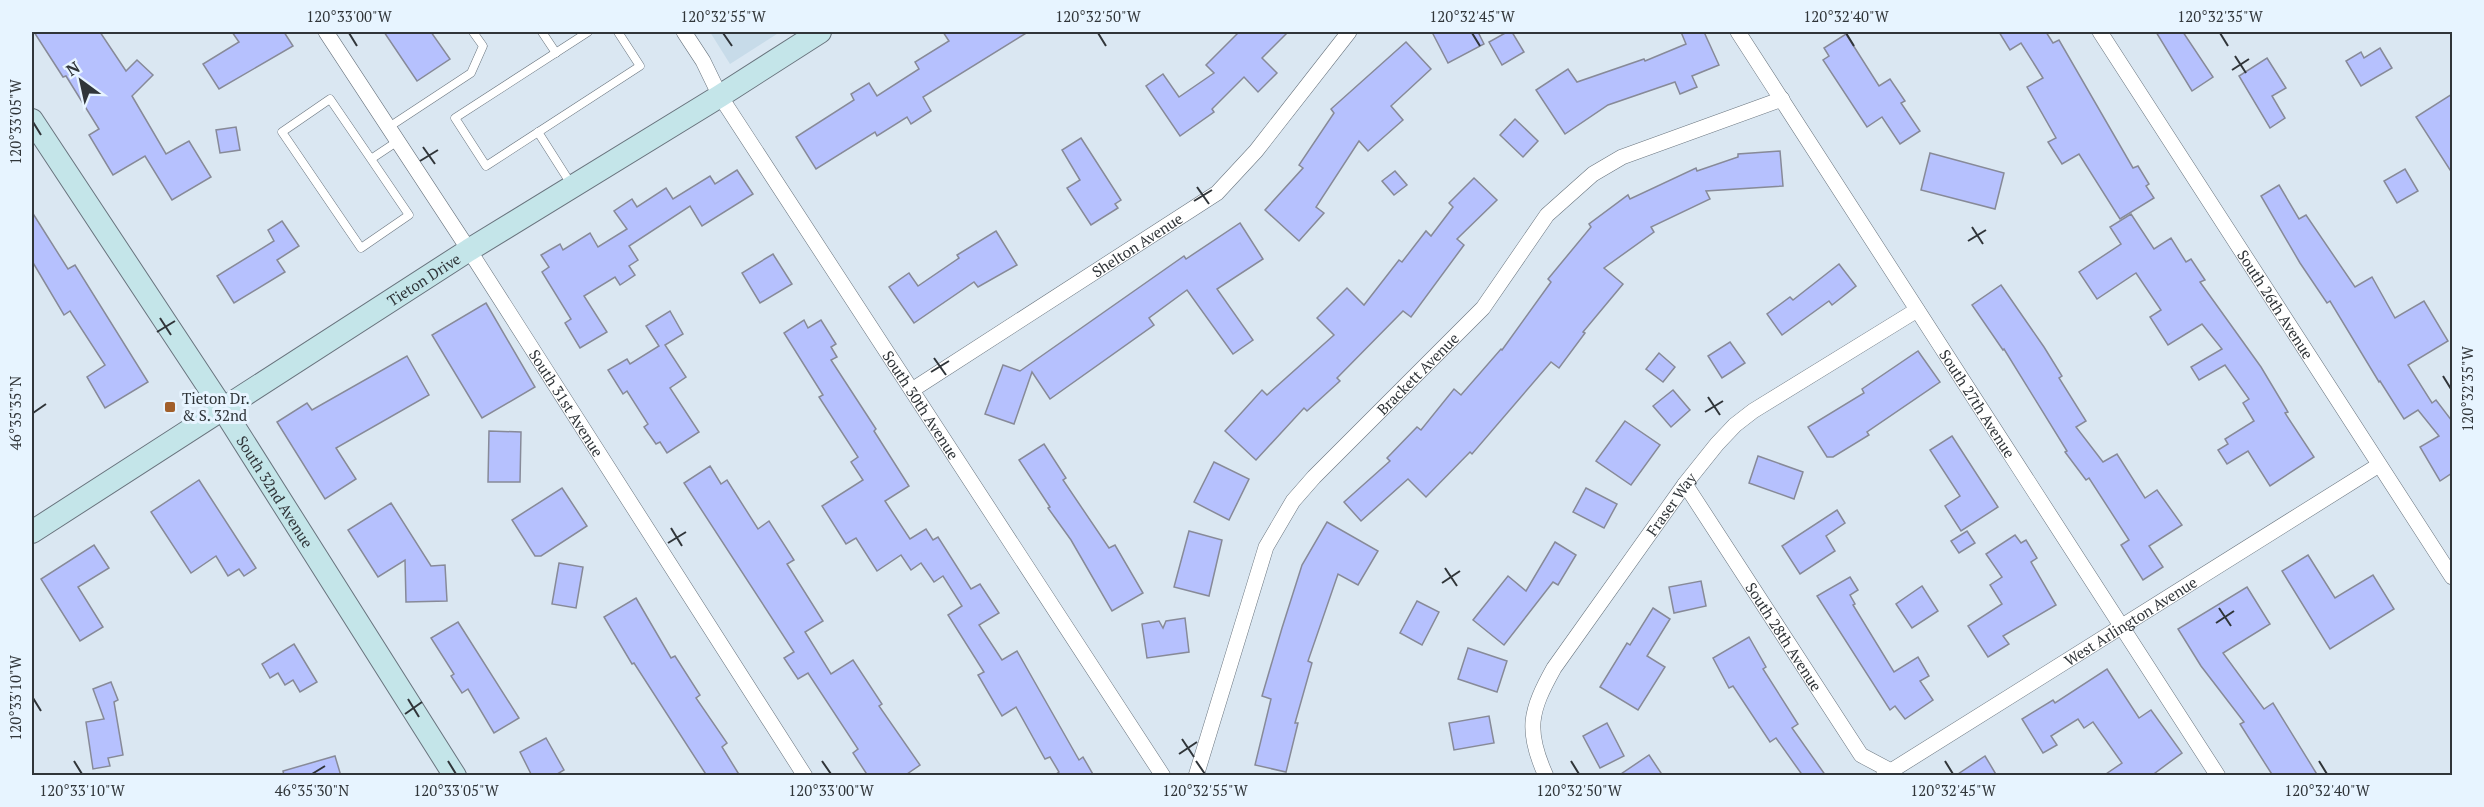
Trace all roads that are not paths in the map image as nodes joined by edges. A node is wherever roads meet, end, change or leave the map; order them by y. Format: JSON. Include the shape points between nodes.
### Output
{"nodes":[{"id":1,"x":473,"y":32,"type":"edge"},
{"id":2,"x":542,"y":32,"type":"edge"},
{"id":3,"x":588,"y":32,"type":"edge"},
{"id":4,"x":618,"y":32,"type":"edge"},
{"id":5,"x":684,"y":32,"type":"edge"},
{"id":6,"x":820,"y":32,"type":"edge"},
{"id":7,"x":1349,"y":32,"type":"edge"},
{"id":8,"x":1738,"y":32,"type":"edge"},
{"id":9,"x":2100,"y":32,"type":"edge"},
{"id":10,"x":331,"y":33,"type":"edge"},
{"id":11,"x":556,"y":53,"type":"junction"},
{"id":12,"x":720,"y":96,"type":"junction"},
{"id":13,"x":1782,"y":99,"type":"junction"},
{"id":14,"x":32,"y":120,"type":"edge"},
{"id":15,"x":389,"y":127,"type":"junction"},
{"id":16,"x":538,"y":132,"type":"junction"},
{"id":17,"x":398,"y":141,"type":"junction"},
{"id":18,"x":371,"y":159,"type":"junction"},
{"id":19,"x":573,"y":186,"type":"junction"},
{"id":20,"x":469,"y":249,"type":"junction"},
{"id":21,"x":1917,"y":310,"type":"junction"},
{"id":22,"x":912,"y":390,"type":"junction"},
{"id":23,"x":223,"y":410,"type":"junction"},
{"id":24,"x":2379,"y":465,"type":"junction"},
{"id":25,"x":1685,"y":484,"type":"junction"},
{"id":26,"x":32,"y":532,"type":"edge"},
{"id":27,"x":2452,"y":578,"type":"edge"},
{"id":28,"x":2122,"y":626,"type":"junction"},
{"id":29,"x":1890,"y":774,"type":"edge"},
{"id":30,"x":455,"y":776,"type":"edge"},
{"id":31,"x":805,"y":776,"type":"edge"},
{"id":32,"x":1163,"y":776,"type":"edge"},
{"id":33,"x":1196,"y":776,"type":"edge"},
{"id":34,"x":1546,"y":776,"type":"edge"},
{"id":35,"x":2218,"y":776,"type":"edge"}],
"edges":[{"from":1,"to":15,"type":"lane","via":[[483,46],[471,74]]},
{"from":2,"to":11,"type":"lane"},
{"from":3,"to":11,"type":"lane"},
{"from":4,"to":16,"type":"lane","via":[[640,66]]},
{"from":5,"to":12,"type":"street","name":"South 30th Avenue","via":[[704,61]]},
{"from":6,"to":12,"type":"main road","name":"Tieton Drive"},
{"from":7,"to":22,"type":"street","name":"Shelton Avenue","via":[[1256,151],[1217,193]]},
{"from":8,"to":13,"type":"street","name":"South 27th Avenue"},
{"from":9,"to":24,"type":"street","name":"South 26th Avenue"},
{"from":10,"to":15,"type":"street","name":"South 31st Avenue"},
{"from":11,"to":16,"type":"lane","via":[[456,118],[486,166]]},
{"from":12,"to":19,"type":"main road","name":"Tieton Drive"},
{"from":12,"to":22,"type":"street","name":"South 30th Avenue"},
{"from":13,"to":21,"type":"street","name":"South 27th Avenue"},
{"from":13,"to":33,"type":"street","name":"Brackett Avenue","via":[[1622,157],[1593,174],[1547,215],[1483,308],[1293,501],[1266,547]]},
{"from":14,"to":23,"type":"main road","name":"South 32nd Avenue"},
{"from":15,"to":17,"type":"street","name":"South 31st Avenue"},
{"from":16,"to":19,"type":"lane"},
{"from":17,"to":18,"type":"lane"},
{"from":17,"to":20,"type":"street","name":"South 31st Avenue"},
{"from":18,"to":18,"type":"lane","via":[[409,215],[361,248],[282,132],[330,99]]},
{"from":19,"to":20,"type":"main road","name":"Tieton Drive"},
{"from":20,"to":23,"type":"main road","name":"Tieton Drive"},
{"from":20,"to":31,"type":"street","name":"South 31st Avenue"},
{"from":21,"to":25,"type":"street","name":"Fraser Way","via":[[1753,411],[1717,444]]},
{"from":21,"to":28,"type":"street","name":"South 27th Avenue"},
{"from":22,"to":32,"type":"street","name":"South 30th Avenue"},
{"from":23,"to":26,"type":"main road","name":"Tieton Drive"},
{"from":23,"to":30,"type":"main road","name":"South 32nd Avenue"},
{"from":24,"to":27,"type":"street","name":"South 26th Avenue"},
{"from":24,"to":28,"type":"street","name":"West Arlington Avenue"},
{"from":25,"to":29,"type":"street","name":"South 28th Avenue","via":[[1861,755]]},
{"from":25,"to":34,"type":"street","name":"Fraser Way","via":[[1554,668],[1538,697],[1532,727],[1536,753]]},
{"from":28,"to":29,"type":"street","name":"West Arlington Avenue"},
{"from":28,"to":35,"type":"street","name":"South 27th Avenue"}]}
